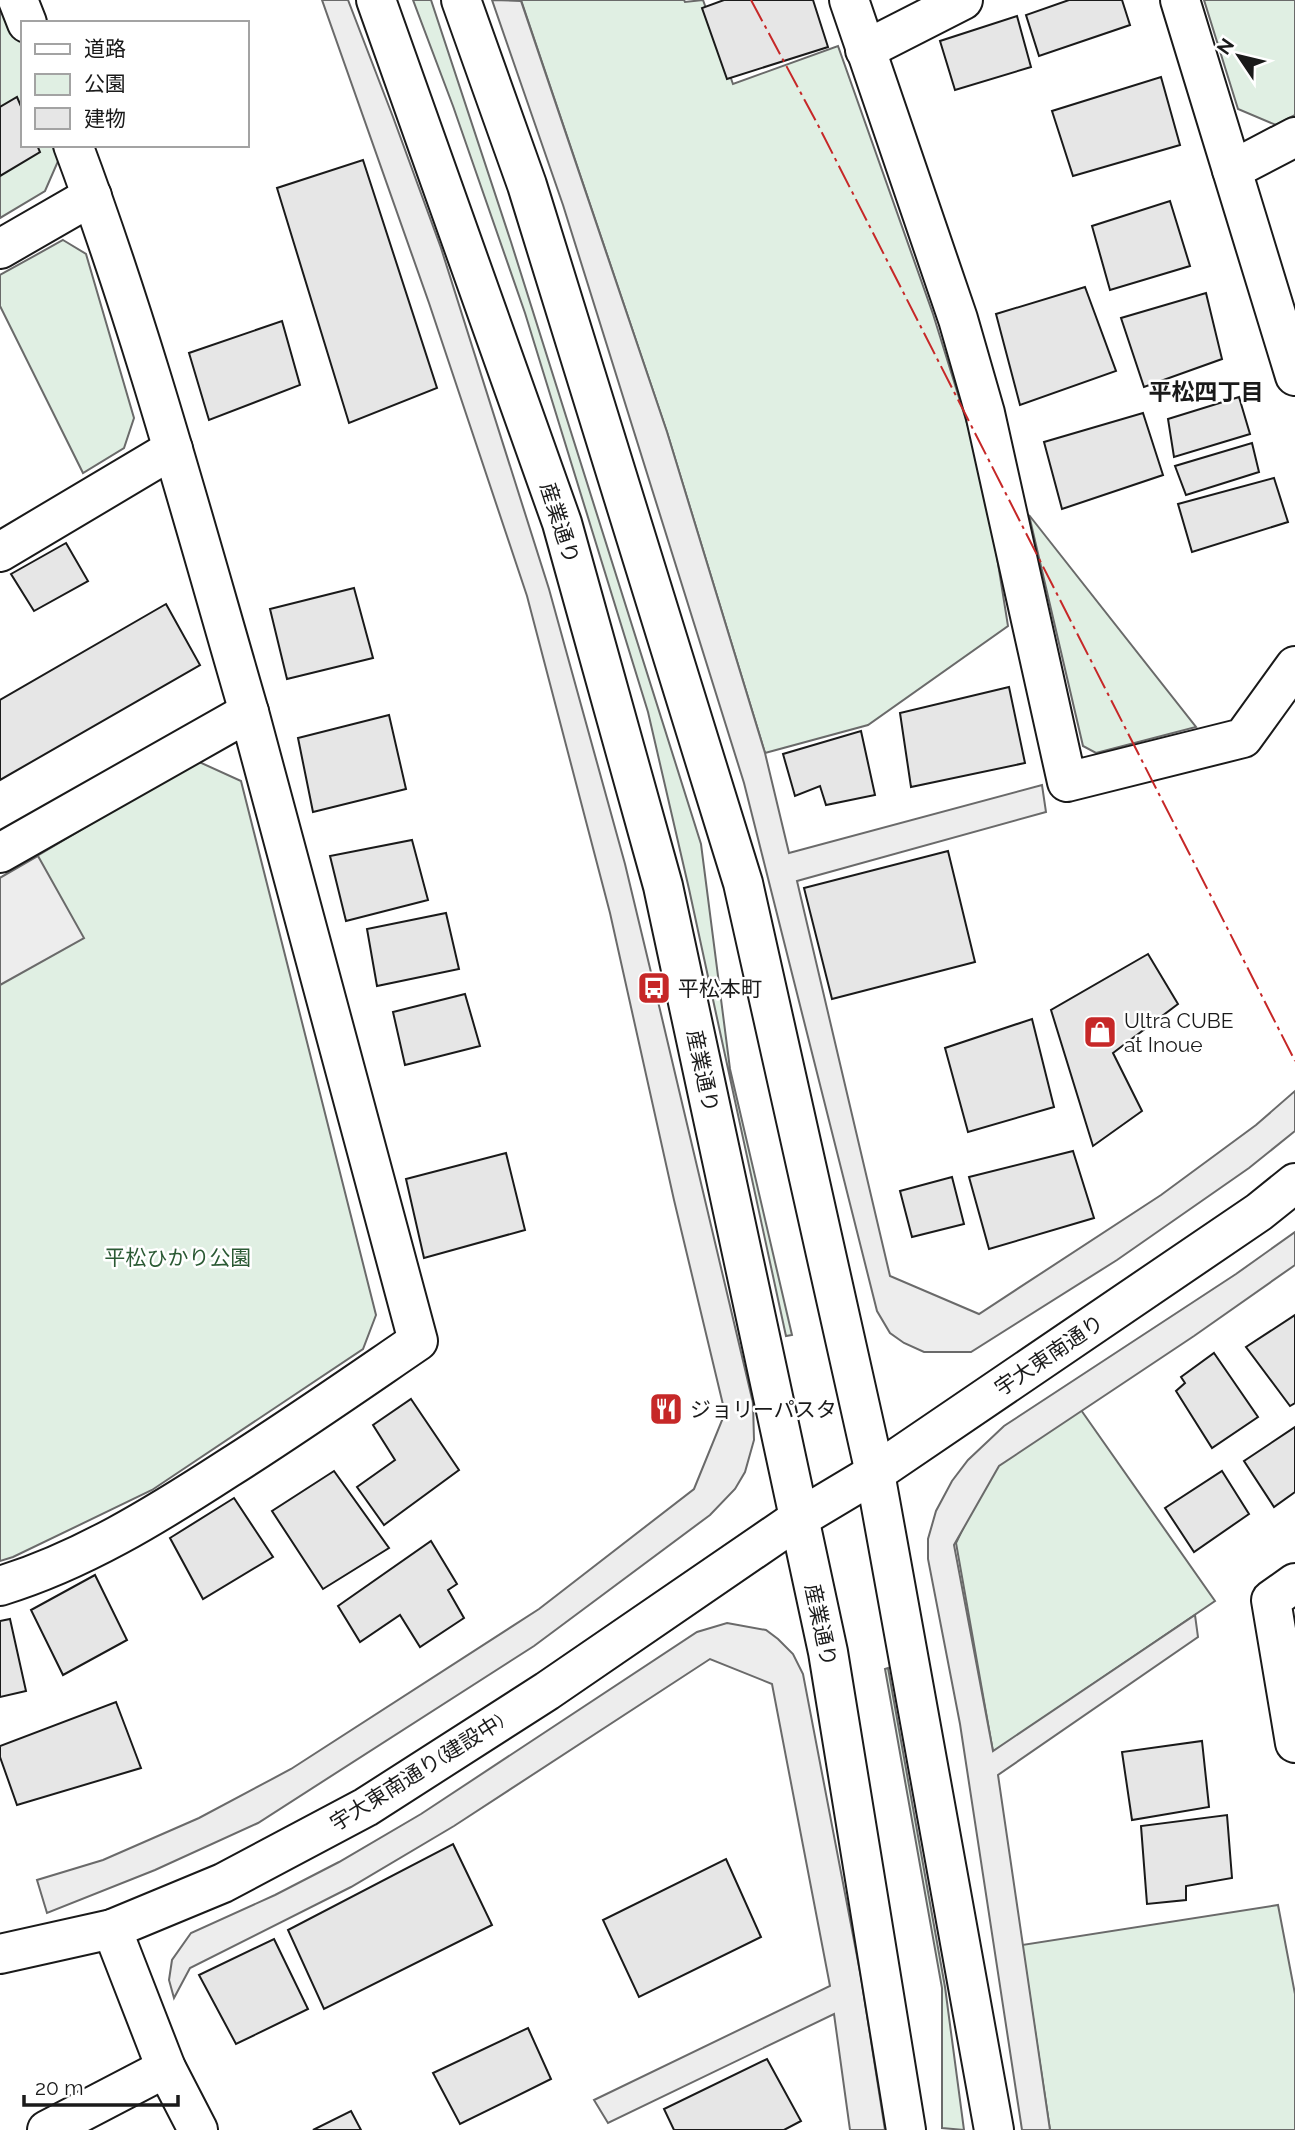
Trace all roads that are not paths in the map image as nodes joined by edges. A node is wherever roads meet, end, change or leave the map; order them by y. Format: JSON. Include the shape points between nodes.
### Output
{"nodes":[{"id":1,"x":18,"y":0,"type":"edge"},
{"id":2,"x":376,"y":0,"type":"edge"},
{"id":3,"x":461,"y":0,"type":"edge"},
{"id":4,"x":849,"y":0,"type":"edge"},
{"id":5,"x":963,"y":0,"type":"edge"},
{"id":6,"x":1180,"y":0,"type":"edge"},
{"id":7,"x":26,"y":21,"type":"edge"},
{"id":8,"x":865,"y":50,"type":"junction"},
{"id":9,"x":1295,"y":137,"type":"edge"},
{"id":10,"x":74,"y":147,"type":"edge"},
{"id":11,"x":1232,"y":170,"type":"junction"},
{"id":12,"x":92,"y":196,"type":"junction"},
{"id":13,"x":0,"y":249,"type":"edge"},
{"id":14,"x":1295,"y":376,"type":"edge"},
{"id":15,"x":173,"y":450,"type":"junction"},
{"id":16,"x":0,"y":552,"type":"edge"},
{"id":17,"x":1295,"y":666,"type":"edge"},
{"id":18,"x":250,"y":712,"type":"junction"},
{"id":19,"x":0,"y":853,"type":"edge"},
{"id":20,"x":1295,"y":1184,"type":"edge"},
{"id":21,"x":875,"y":1473,"type":"junction"},
{"id":22,"x":798,"y":1519,"type":"junction"},
{"id":23,"x":1295,"y":1583,"type":"edge"},
{"id":24,"x":0,"y":1586,"type":"edge"},
{"id":25,"x":1295,"y":1743,"type":"edge"},
{"id":26,"x":112,"y":1928,"type":"junction"},
{"id":27,"x":0,"y":1954,"type":"edge"},
{"id":28,"x":166,"y":2068,"type":"junction"},
{"id":29,"x":47,"y":2130,"type":"edge"},
{"id":30,"x":198,"y":2130,"type":"edge"},
{"id":31,"x":906,"y":2130,"type":"edge"},
{"id":32,"x":994,"y":2130,"type":"edge"}],
"edges":[{"from":1,"to":7,"type":"street"},
{"from":2,"to":22,"type":"street","name":"産業通り","via":[[562,523],[663,886]]},
{"from":3,"to":21,"type":"street","via":[[527,185],[741,877]]},
{"from":4,"to":8,"type":"street"},
{"from":5,"to":8,"type":"street"},
{"from":6,"to":11,"type":"street"},
{"from":8,"to":17,"type":"street","via":[[958,319],[985,413],[1067,782],[1243,738]]},
{"from":9,"to":11,"type":"street"},
{"from":10,"to":12,"type":"street"},
{"from":11,"to":14,"type":"street"},
{"from":12,"to":13,"type":"street"},
{"from":12,"to":15,"type":"street"},
{"from":15,"to":16,"type":"street"},
{"from":15,"to":18,"type":"street"},
{"from":18,"to":19,"type":"street"},
{"from":18,"to":24,"type":"street","via":[[418,1341],[160,1513],[95,1548]]},
{"from":20,"to":21,"type":"street","name":"宇大東南通り"},
{"from":21,"to":22,"type":"street","name":"宇大東南通り"},
{"from":21,"to":32,"type":"street"},
{"from":22,"to":26,"type":"street","name":"宇大東南通り(建設中)","via":[[547,1691],[366,1807],[223,1884]]},
{"from":22,"to":31,"type":"street","name":"産業通り","via":[[828,1652]]},
{"from":23,"to":25,"type":"street","via":[[1271,1600]]},
{"from":26,"to":27,"type":"street","name":"宇大東南通り(建設中)"},
{"from":26,"to":28,"type":"street"},
{"from":28,"to":29,"type":"street"},
{"from":28,"to":30,"type":"street"}]}
